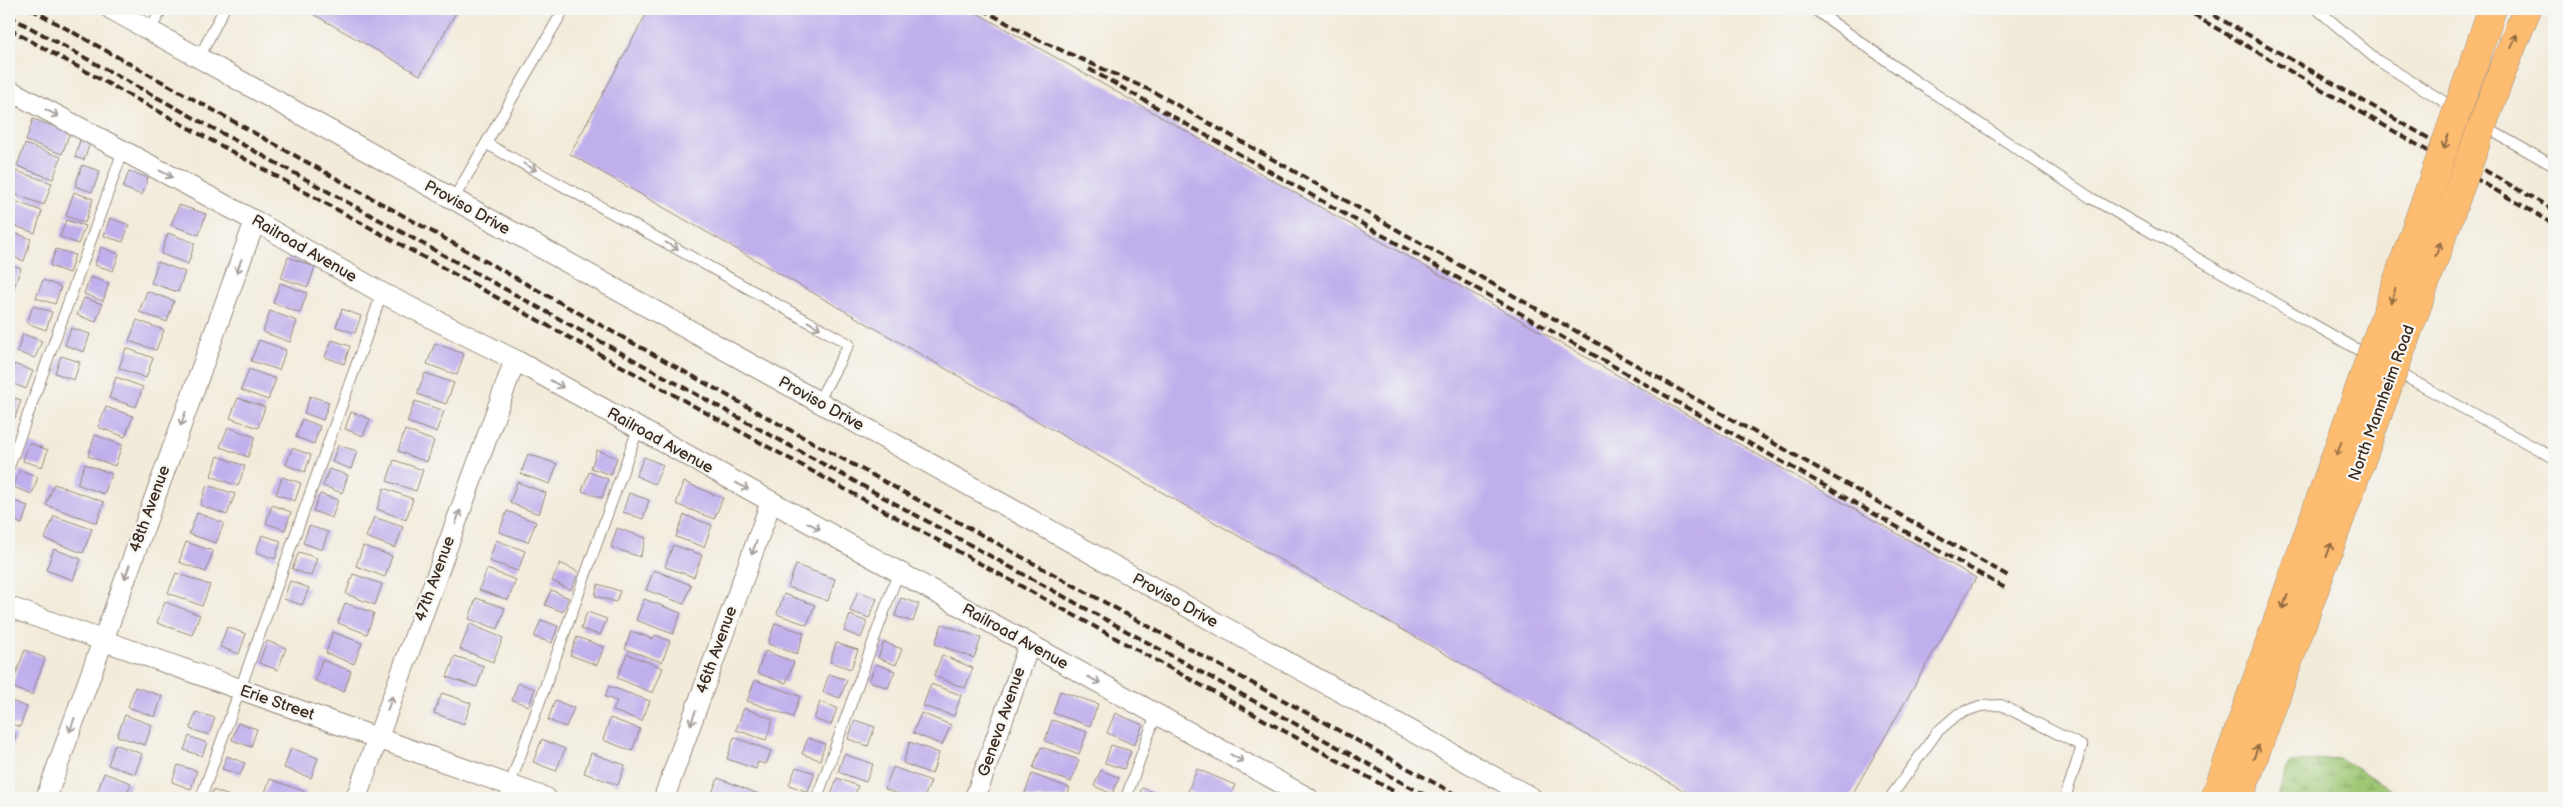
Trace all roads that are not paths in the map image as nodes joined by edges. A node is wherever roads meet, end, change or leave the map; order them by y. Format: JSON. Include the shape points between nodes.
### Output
{"nodes":[{"id":1,"x":112,"y":9,"type":"edge"},
{"id":2,"x":162,"y":9,"type":"edge"},
{"id":3,"x":224,"y":9,"type":"edge"},
{"id":4,"x":564,"y":9,"type":"edge"},
{"id":5,"x":1814,"y":9,"type":"edge"},
{"id":6,"x":2317,"y":9,"type":"edge"},
{"id":7,"x":2492,"y":9,"type":"edge"},
{"id":8,"x":2527,"y":9,"type":"edge"},
{"id":9,"x":150,"y":30,"type":"junction"},
{"id":10,"x":199,"y":58,"type":"junction"},
{"id":11,"x":9,"y":90,"type":"edge"},
{"id":12,"x":487,"y":144,"type":"junction"},
{"id":13,"x":123,"y":151,"type":"junction"},
{"id":14,"x":2554,"y":166,"type":"edge"},
{"id":15,"x":453,"y":200,"type":"junction"},
{"id":16,"x":255,"y":221,"type":"junction"},
{"id":17,"x":382,"y":293,"type":"junction"},
{"id":18,"x":515,"y":360,"type":"junction"},
{"id":19,"x":818,"y":402,"type":"junction"},
{"id":20,"x":638,"y":429,"type":"junction"},
{"id":21,"x":2554,"y":458,"type":"edge"},
{"id":22,"x":9,"y":468,"type":"edge"},
{"id":23,"x":771,"y":502,"type":"junction"},
{"id":24,"x":898,"y":573,"type":"junction"},
{"id":25,"x":9,"y":607,"type":"edge"},
{"id":26,"x":102,"y":641,"type":"junction"},
{"id":27,"x":1028,"y":645,"type":"junction"},
{"id":28,"x":240,"y":690,"type":"junction"},
{"id":29,"x":1156,"y":714,"type":"junction"},
{"id":30,"x":377,"y":738,"type":"junction"},
{"id":31,"x":508,"y":792,"type":"edge"},
{"id":32,"x":1286,"y":793,"type":"edge"},
{"id":33,"x":46,"y":798,"type":"edge"},
{"id":34,"x":201,"y":798,"type":"edge"},
{"id":35,"x":356,"y":798,"type":"edge"},
{"id":36,"x":546,"y":798,"type":"edge"},
{"id":37,"x":664,"y":798,"type":"edge"},
{"id":38,"x":817,"y":798,"type":"edge"},
{"id":39,"x":975,"y":798,"type":"edge"},
{"id":40,"x":1126,"y":798,"type":"edge"},
{"id":41,"x":1308,"y":798,"type":"edge"},
{"id":42,"x":1532,"y":798,"type":"edge"},
{"id":43,"x":1890,"y":798,"type":"edge"},
{"id":44,"x":2065,"y":798,"type":"edge"},
{"id":45,"x":2215,"y":798,"type":"edge"},
{"id":46,"x":2239,"y":798,"type":"edge"}],
"edges":[{"from":1,"to":9,"type":"street","name":"Proviso Drive"},
{"from":2,"to":9,"type":"lane"},
{"from":3,"to":10,"type":"lane"},
{"from":4,"to":12,"type":"lane"},
{"from":5,"to":21,"type":"lane","via":[[2091,198]]},
{"from":6,"to":14,"type":"lane","via":[[2377,60],[2514,145]]},
{"from":7,"to":45,"type":"main road","name":"North Mannheim Road","one_way":true,"bridge":true},
{"from":46,"to":8,"type":"main road","name":"North Mannheim Road","one_way":true,"bridge":true},
{"from":9,"to":10,"type":"street","name":"Proviso Drive"},
{"from":10,"to":15,"type":"street","name":"Proviso Drive"},
{"from":11,"to":13,"type":"street","name":"Railroad Avenue","one_way":true},
{"from":12,"to":15,"type":"lane"},
{"from":12,"to":19,"type":"lane","one_way":true,"via":[[849,344]]},
{"from":13,"to":16,"type":"street","name":"Railroad Avenue","one_way":true},
{"from":13,"to":22,"type":"lane"},
{"from":15,"to":19,"type":"street","name":"Proviso Drive"},
{"from":16,"to":17,"type":"street","name":"Railroad Avenue"},
{"from":16,"to":26,"type":"street","name":"48th Avenue","one_way":true},
{"from":17,"to":18,"type":"street","name":"Railroad Avenue"},
{"from":17,"to":28,"type":"lane"},
{"from":18,"to":20,"type":"street","name":"Railroad Avenue","one_way":true},
{"from":30,"to":18,"type":"street","name":"47th Avenue","one_way":true},
{"from":19,"to":42,"type":"street","name":"Proviso Drive"},
{"from":20,"to":23,"type":"street","name":"Railroad Avenue","one_way":true},
{"from":20,"to":31,"type":"lane"},
{"from":23,"to":24,"type":"street","name":"Railroad Avenue","one_way":true},
{"from":23,"to":37,"type":"street","name":"46th Avenue","one_way":true},
{"from":24,"to":27,"type":"street","name":"Railroad Avenue"},
{"from":24,"to":38,"type":"lane"},
{"from":25,"to":26,"type":"street","name":"Erie Street"},
{"from":26,"to":28,"type":"street","name":"Erie Street"},
{"from":26,"to":33,"type":"street","name":"48th Avenue","one_way":true},
{"from":27,"to":29,"type":"street","name":"Railroad Avenue","one_way":true},
{"from":27,"to":39,"type":"street","name":"Geneva Avenue"},
{"from":28,"to":30,"type":"street","name":"Erie Street"},
{"from":28,"to":34,"type":"lane"},
{"from":29,"to":32,"type":"street","name":"Railroad Avenue","one_way":true},
{"from":29,"to":40,"type":"lane"},
{"from":30,"to":31,"type":"street","name":"Erie Street"},
{"from":30,"to":35,"type":"street","name":"47th Avenue"},
{"from":31,"to":36,"type":"street","name":"Erie Street"},
{"from":32,"to":41,"type":"street","name":"Railroad Avenue"},
{"from":43,"to":44,"type":"lane","via":[[1937,732],[1958,714],[1980,706],[2001,705],[2082,746]]}]}
